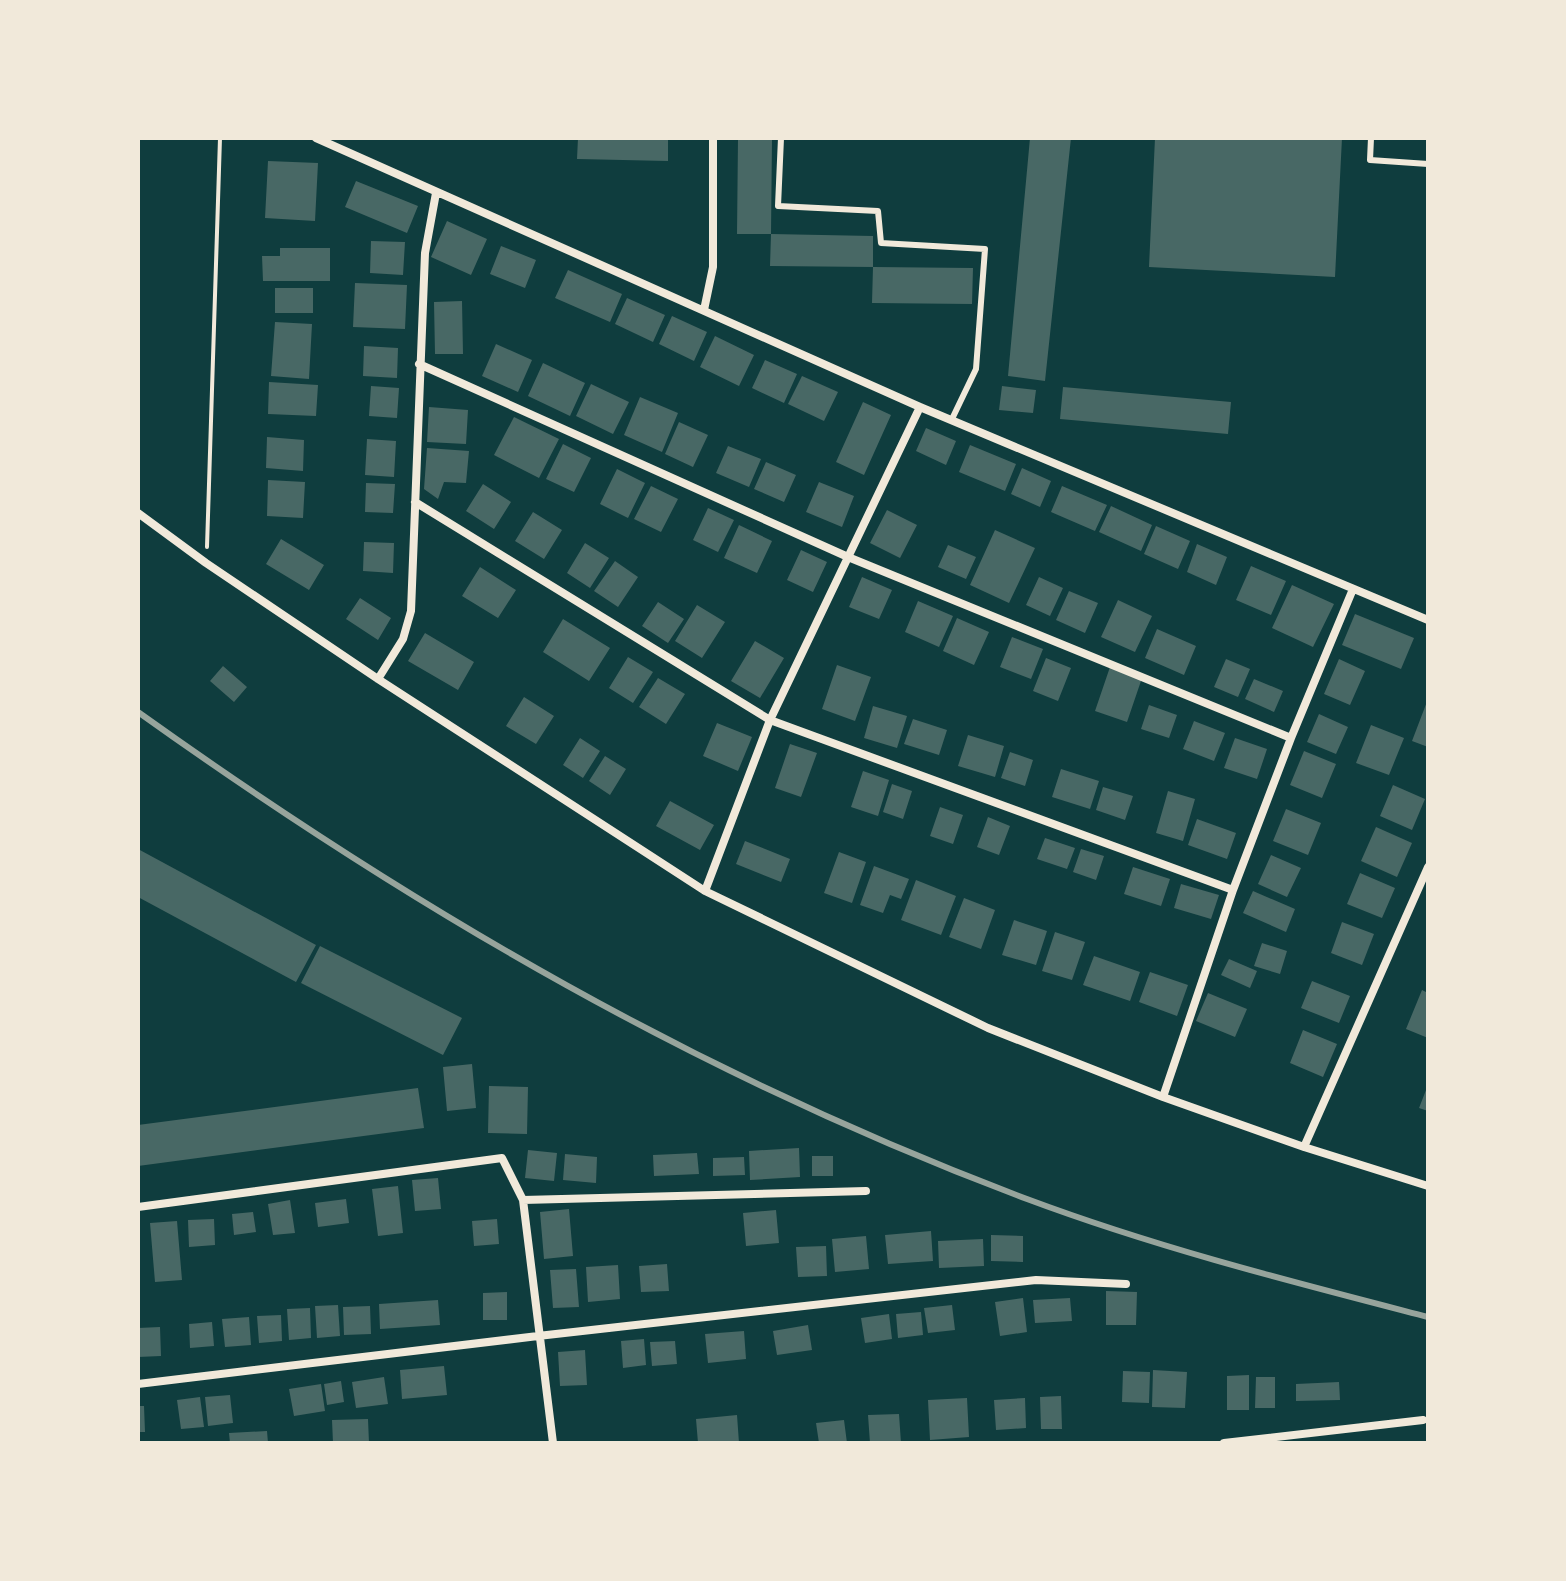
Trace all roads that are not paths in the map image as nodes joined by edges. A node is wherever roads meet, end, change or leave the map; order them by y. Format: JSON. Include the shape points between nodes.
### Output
{"nodes":[{"id":1,"x":316,"y":138,"type":"edge"},
{"id":2,"x":713,"y":138,"type":"edge"},
{"id":3,"x":781,"y":138,"type":"edge"},
{"id":4,"x":1371,"y":138,"type":"edge"},
{"id":5,"x":1428,"y":164,"type":"edge"},
{"id":6,"x":436,"y":193,"type":"junction"},
{"id":7,"x":704,"y":310,"type":"junction"},
{"id":8,"x":419,"y":364,"type":"junction"},
{"id":9,"x":920,"y":407,"type":"junction"},
{"id":10,"x":952,"y":419,"type":"junction"},
{"id":11,"x":415,"y":502,"type":"junction"},
{"id":12,"x":138,"y":513,"type":"edge"},
{"id":13,"x":848,"y":557,"type":"junction"},
{"id":14,"x":1353,"y":589,"type":"junction"},
{"id":15,"x":1428,"y":620,"type":"edge"},
{"id":16,"x":378,"y":679,"type":"junction"},
{"id":17,"x":770,"y":720,"type":"junction"},
{"id":18,"x":1291,"y":738,"type":"junction"},
{"id":19,"x":1428,"y":867,"type":"edge"},
{"id":20,"x":1233,"y":890,"type":"junction"},
{"id":21,"x":705,"y":891,"type":"junction"},
{"id":22,"x":1163,"y":1097,"type":"junction"},
{"id":23,"x":1304,"y":1147,"type":"junction"},
{"id":24,"x":1428,"y":1186,"type":"edge"},
{"id":25,"x":866,"y":1191,"type":"dead end"},
{"id":26,"x":523,"y":1200,"type":"junction"},
{"id":27,"x":138,"y":1207,"type":"edge"},
{"id":28,"x":1126,"y":1284,"type":"dead end"},
{"id":29,"x":538,"y":1336,"type":"junction"},
{"id":30,"x":138,"y":1384,"type":"edge"},
{"id":31,"x":1423,"y":1420,"type":"dead end"},
{"id":32,"x":553,"y":1443,"type":"edge"},
{"id":33,"x":1224,"y":1443,"type":"edge"}],
"edges":[{"from":1,"to":6,"type":"street"},
{"from":2,"to":7,"type":"street","via":[[713,267]]},
{"from":3,"to":10,"type":"lane","via":[[778,206],[878,211],[881,243],[985,249],[976,369]]},
{"from":4,"to":5,"type":"lane","via":[[1370,160]]},
{"from":6,"to":7,"type":"street"},
{"from":6,"to":8,"type":"street","via":[[425,253]]},
{"from":7,"to":9,"type":"street"},
{"from":8,"to":11,"type":"street"},
{"from":8,"to":13,"type":"street"},
{"from":9,"to":10,"type":"street"},
{"from":9,"to":13,"type":"street"},
{"from":10,"to":14,"type":"street"},
{"from":11,"to":16,"type":"street","via":[[411,611],[403,639]]},
{"from":11,"to":17,"type":"street"},
{"from":12,"to":16,"type":"street"},
{"from":13,"to":17,"type":"street"},
{"from":13,"to":18,"type":"street"},
{"from":14,"to":15,"type":"street"},
{"from":14,"to":18,"type":"street"},
{"from":16,"to":21,"type":"street"},
{"from":17,"to":20,"type":"street"},
{"from":17,"to":21,"type":"street"},
{"from":18,"to":20,"type":"street"},
{"from":19,"to":23,"type":"street"},
{"from":20,"to":22,"type":"street"},
{"from":21,"to":22,"type":"street","via":[[988,1028]]},
{"from":22,"to":23,"type":"street"},
{"from":23,"to":24,"type":"street"},
{"from":25,"to":26,"type":"street"},
{"from":26,"to":27,"type":"street","via":[[502,1158]]},
{"from":26,"to":29,"type":"street"},
{"from":28,"to":29,"type":"street","via":[[1036,1280]]},
{"from":29,"to":30,"type":"street"},
{"from":29,"to":32,"type":"street"},
{"from":31,"to":33,"type":"street"}]}
